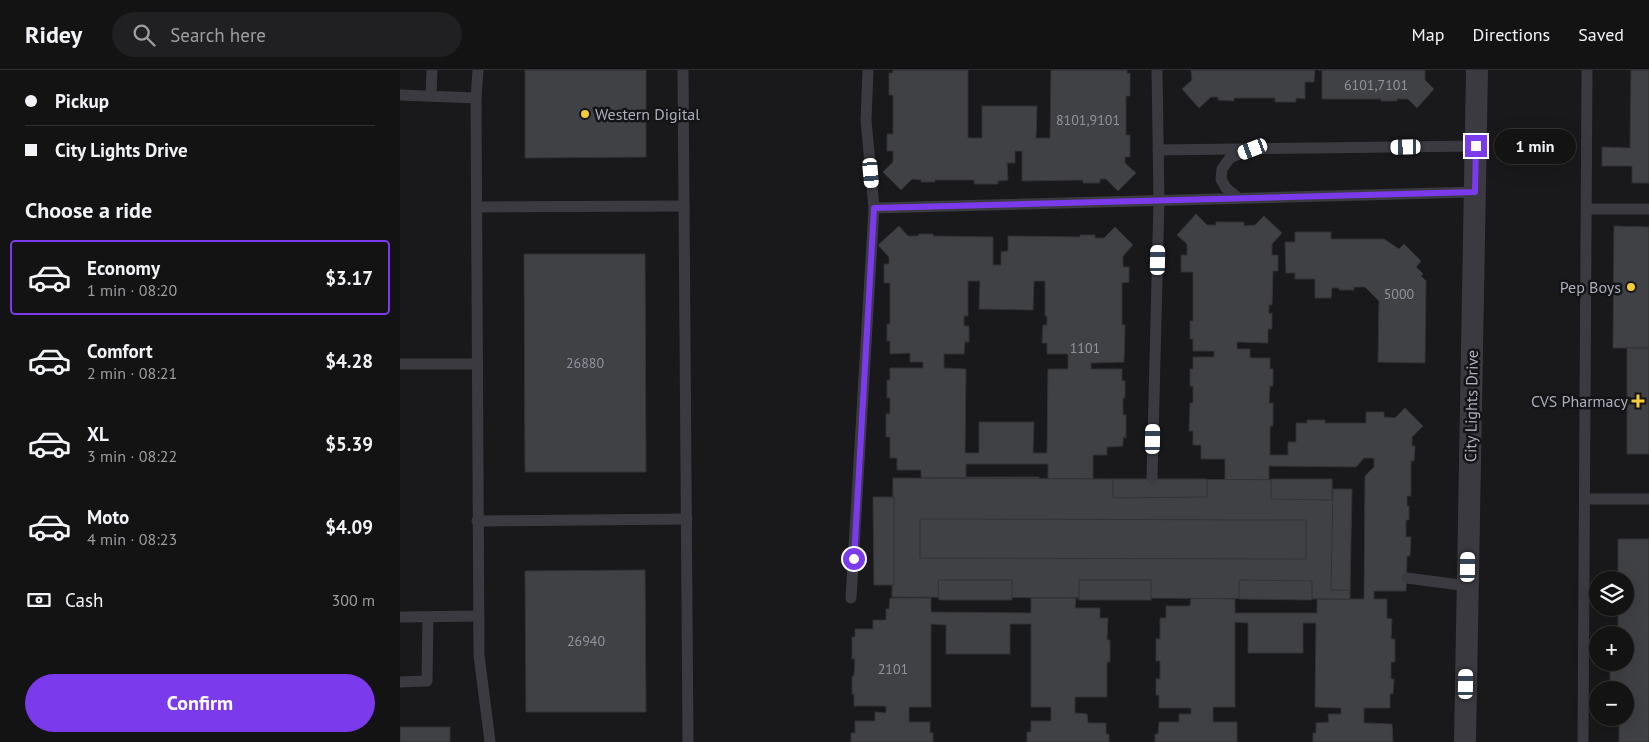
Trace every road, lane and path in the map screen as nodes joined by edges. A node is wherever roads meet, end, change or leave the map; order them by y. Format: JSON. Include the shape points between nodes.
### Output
{"nodes":[{"id":1,"x":432,"y":70,"type":"edge"},
{"id":2,"x":478,"y":70,"type":"edge"},
{"id":3,"x":683,"y":70,"type":"edge"},
{"id":4,"x":868,"y":70,"type":"edge"},
{"id":5,"x":1157,"y":70,"type":"edge"},
{"id":6,"x":1477,"y":70,"type":"edge"},
{"id":7,"x":1588,"y":70,"type":"edge"},
{"id":8,"x":400,"y":95,"type":"edge"},
{"id":9,"x":431,"y":96,"type":"junction"},
{"id":10,"x":476,"y":98,"type":"junction"},
{"id":11,"x":1476,"y":146,"type":"junction"},
{"id":12,"x":1253,"y":149,"type":"junction"},
{"id":13,"x":1158,"y":150,"type":"junction"},
{"id":14,"x":1475,"y":192,"type":"junction"},
{"id":15,"x":1238,"y":198,"type":"junction"},
{"id":16,"x":1159,"y":200,"type":"junction"},
{"id":17,"x":684,"y":206,"type":"junction"},
{"id":18,"x":477,"y":207,"type":"junction"},
{"id":19,"x":874,"y":208,"type":"junction"},
{"id":20,"x":1587,"y":209,"type":"junction"},
{"id":21,"x":1649,"y":209,"type":"edge"},
{"id":22,"x":400,"y":364,"type":"edge"},
{"id":23,"x":478,"y":364,"type":"junction"},
{"id":24,"x":1152,"y":479,"type":"dead end"},
{"id":25,"x":1649,"y":498,"type":"edge"},
{"id":26,"x":1585,"y":499,"type":"junction"},
{"id":27,"x":687,"y":519,"type":"junction"},
{"id":28,"x":477,"y":521,"type":"junction"},
{"id":29,"x":1407,"y":578,"type":"dead end"},
{"id":30,"x":1468,"y":586,"type":"junction"},
{"id":31,"x":852,"y":598,"type":"dead end"},
{"id":32,"x":428,"y":616,"type":"junction"},
{"id":33,"x":479,"y":616,"type":"junction"},
{"id":34,"x":400,"y":617,"type":"edge"},
{"id":35,"x":400,"y":682,"type":"edge"},
{"id":36,"x":490,"y":742,"type":"edge"},
{"id":37,"x":688,"y":742,"type":"edge"},
{"id":38,"x":1465,"y":742,"type":"edge"},
{"id":39,"x":1583,"y":742,"type":"edge"}],
"edges":[{"from":1,"to":9,"type":"lane"},
{"from":2,"to":10,"type":"lane"},
{"from":3,"to":17,"type":"lane"},
{"from":4,"to":19,"type":"lane","via":[[866,120]]},
{"from":5,"to":13,"type":"lane"},
{"from":6,"to":11,"type":"street","name":"City Lights Drive"},
{"from":7,"to":20,"type":"lane"},
{"from":8,"to":9,"type":"lane"},
{"from":9,"to":10,"type":"lane"},
{"from":10,"to":18,"type":"lane"},
{"from":11,"to":12,"type":"lane"},
{"from":11,"to":14,"type":"street","name":"City Lights Drive"},
{"from":12,"to":13,"type":"lane"},
{"from":12,"to":15,"type":"lane","via":[[1230,158],[1222,169],[1221,179]]},
{"from":13,"to":16,"type":"lane"},
{"from":14,"to":15,"type":"lane"},
{"from":14,"to":30,"type":"street","name":"City Lights Drive"},
{"from":15,"to":16,"type":"lane"},
{"from":16,"to":19,"type":"lane"},
{"from":16,"to":24,"type":"lane"},
{"from":17,"to":18,"type":"lane"},
{"from":17,"to":27,"type":"lane"},
{"from":18,"to":23,"type":"lane"},
{"from":19,"to":31,"type":"lane"},
{"from":20,"to":21,"type":"lane"},
{"from":20,"to":26,"type":"lane"},
{"from":22,"to":23,"type":"lane"},
{"from":23,"to":28,"type":"lane"},
{"from":25,"to":26,"type":"lane"},
{"from":26,"to":39,"type":"lane"},
{"from":27,"to":28,"type":"lane"},
{"from":27,"to":37,"type":"lane"},
{"from":28,"to":33,"type":"lane"},
{"from":29,"to":30,"type":"lane"},
{"from":30,"to":38,"type":"street","name":"City Lights Drive"},
{"from":32,"to":33,"type":"lane"},
{"from":32,"to":34,"type":"lane"},
{"from":32,"to":35,"type":"lane","via":[[427,681]]},
{"from":33,"to":36,"type":"lane","via":[[479,655]]}]}
